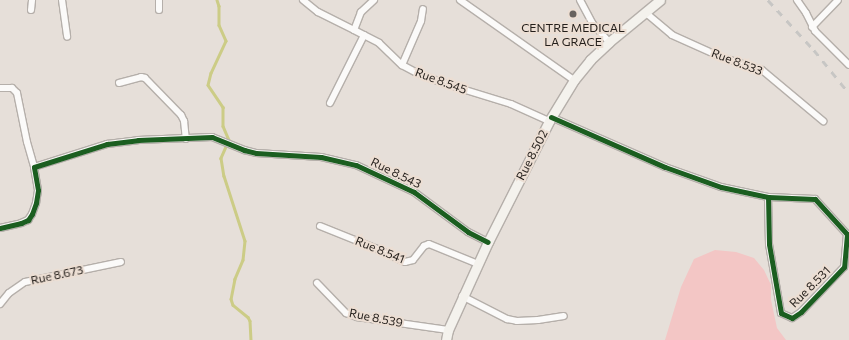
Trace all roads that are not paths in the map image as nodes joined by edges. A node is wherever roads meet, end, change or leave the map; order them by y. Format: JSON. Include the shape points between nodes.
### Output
{"nodes":[{"id":1,"x":32,"y":0,"type":"edge"},
{"id":2,"x":62,"y":0,"type":"edge"},
{"id":3,"x":159,"y":0,"type":"edge"},
{"id":4,"x":303,"y":0,"type":"edge"},
{"id":5,"x":374,"y":0,"type":"edge"},
{"id":6,"x":461,"y":0,"type":"edge"},
{"id":7,"x":580,"y":0,"type":"edge"},
{"id":8,"x":660,"y":0,"type":"edge"},
{"id":9,"x":796,"y":0,"type":"edge"},
{"id":10,"x":838,"y":0,"type":"edge"},
{"id":11,"x":423,"y":9,"type":"dead end"},
{"id":12,"x":31,"y":10,"type":"dead end"},
{"id":13,"x":159,"y":10,"type":"dead end"},
{"id":14,"x":646,"y":13,"type":"junction"},
{"id":15,"x":812,"y":27,"type":"junction"},
{"id":16,"x":354,"y":30,"type":"junction"},
{"id":17,"x":364,"y":35,"type":"junction"},
{"id":18,"x":67,"y":37,"type":"dead end"},
{"id":19,"x":609,"y":42,"type":"junction"},
{"id":20,"x":402,"y":65,"type":"junction"},
{"id":21,"x":849,"y":65,"type":"edge"},
{"id":22,"x":574,"y":80,"type":"junction"},
{"id":23,"x":119,"y":83,"type":"dead end"},
{"id":24,"x":0,"y":88,"type":"edge"},
{"id":25,"x":330,"y":103,"type":"dead end"},
{"id":26,"x":550,"y":119,"type":"junction"},
{"id":27,"x":823,"y":120,"type":"dead end"},
{"id":28,"x":186,"y":139,"type":"junction"},
{"id":29,"x":34,"y":167,"type":"junction"},
{"id":30,"x":768,"y":196,"type":"junction"},
{"id":31,"x":320,"y":226,"type":"dead end"},
{"id":32,"x":0,"y":228,"type":"edge"},
{"id":33,"x":488,"y":242,"type":"junction"},
{"id":34,"x":121,"y":262,"type":"dead end"},
{"id":35,"x":478,"y":264,"type":"junction"},
{"id":36,"x":317,"y":283,"type":"dead end"},
{"id":37,"x":462,"y":296,"type":"junction"},
{"id":38,"x":0,"y":304,"type":"edge"},
{"id":39,"x":564,"y":316,"type":"dead end"},
{"id":40,"x":448,"y":330,"type":"junction"},
{"id":41,"x":446,"y":340,"type":"edge"}],
"edges":[{"from":1,"to":12,"type":"street"},
{"from":2,"to":18,"type":"street"},
{"from":3,"to":13,"type":"street"},
{"from":4,"to":16,"type":"street","name":"Rue 8.545","via":[[318,12]]},
{"from":5,"to":16,"type":"street","via":[[362,12]]},
{"from":6,"to":22,"type":"street"},
{"from":7,"to":19,"type":"street","via":[[592,23]]},
{"from":8,"to":14,"type":"main road","name":"Rue 8.502"},
{"from":9,"to":15,"type":"street"},
{"from":10,"to":15,"type":"street"},
{"from":11,"to":20,"type":"street","via":[[421,21]]},
{"from":14,"to":19,"type":"main road","name":"Rue 8.502"},
{"from":14,"to":27,"type":"street","name":"Rue 8.533","via":[[672,34],[721,57],[762,70],[775,78]]},
{"from":15,"to":21,"type":"street"},
{"from":16,"to":17,"type":"street","name":"Rue 8.545"},
{"from":17,"to":20,"type":"street","name":"Rue 8.545","via":[[379,43]]},
{"from":17,"to":25,"type":"street"},
{"from":19,"to":22,"type":"main road","name":"Rue 8.502"},
{"from":20,"to":26,"type":"street","name":"Rue 8.545","via":[[446,84],[512,104]]},
{"from":22,"to":26,"type":"main road","name":"Rue 8.502"},
{"from":23,"to":28,"type":"street","via":[[145,78],[181,115]]},
{"from":24,"to":29,"type":"street","via":[[12,88],[18,93],[26,142]]},
{"from":26,"to":30,"type":"street","name":"Rue 8.531","via":[[665,167],[721,187]]},
{"from":26,"to":33,"type":"main road","name":"Rue 8.502"},
{"from":28,"to":29,"type":"street","name":"Rue 8.543","via":[[138,140],[107,144]]},
{"from":28,"to":33,"type":"street","name":"Rue 8.543","via":[[212,137],[256,153],[321,157],[356,165],[414,192],[468,232]]},
{"from":29,"to":32,"type":"street","via":[[38,190],[32,214],[28,220]]},
{"from":30,"to":30,"type":"street","name":"Rue 8.531","via":[[769,244],[781,313],[792,318],[844,267],[847,234],[815,199]]},
{"from":31,"to":35,"type":"street","name":"Rue 8.541","via":[[405,262],[416,258],[424,246],[429,244]]},
{"from":33,"to":35,"type":"main road","name":"Rue 8.502"},
{"from":34,"to":38,"type":"street","name":"Rue 8.673","via":[[25,282],[9,293]]},
{"from":35,"to":37,"type":"main road","name":"Rue 8.502"},
{"from":36,"to":40,"type":"street","name":"Rue 8.539","via":[[346,313],[357,317]]},
{"from":37,"to":39,"type":"street","via":[[507,319],[517,321]]},
{"from":37,"to":40,"type":"main road","name":"Rue 8.502"},
{"from":40,"to":41,"type":"main road","name":"Rue 8.502"}]}
